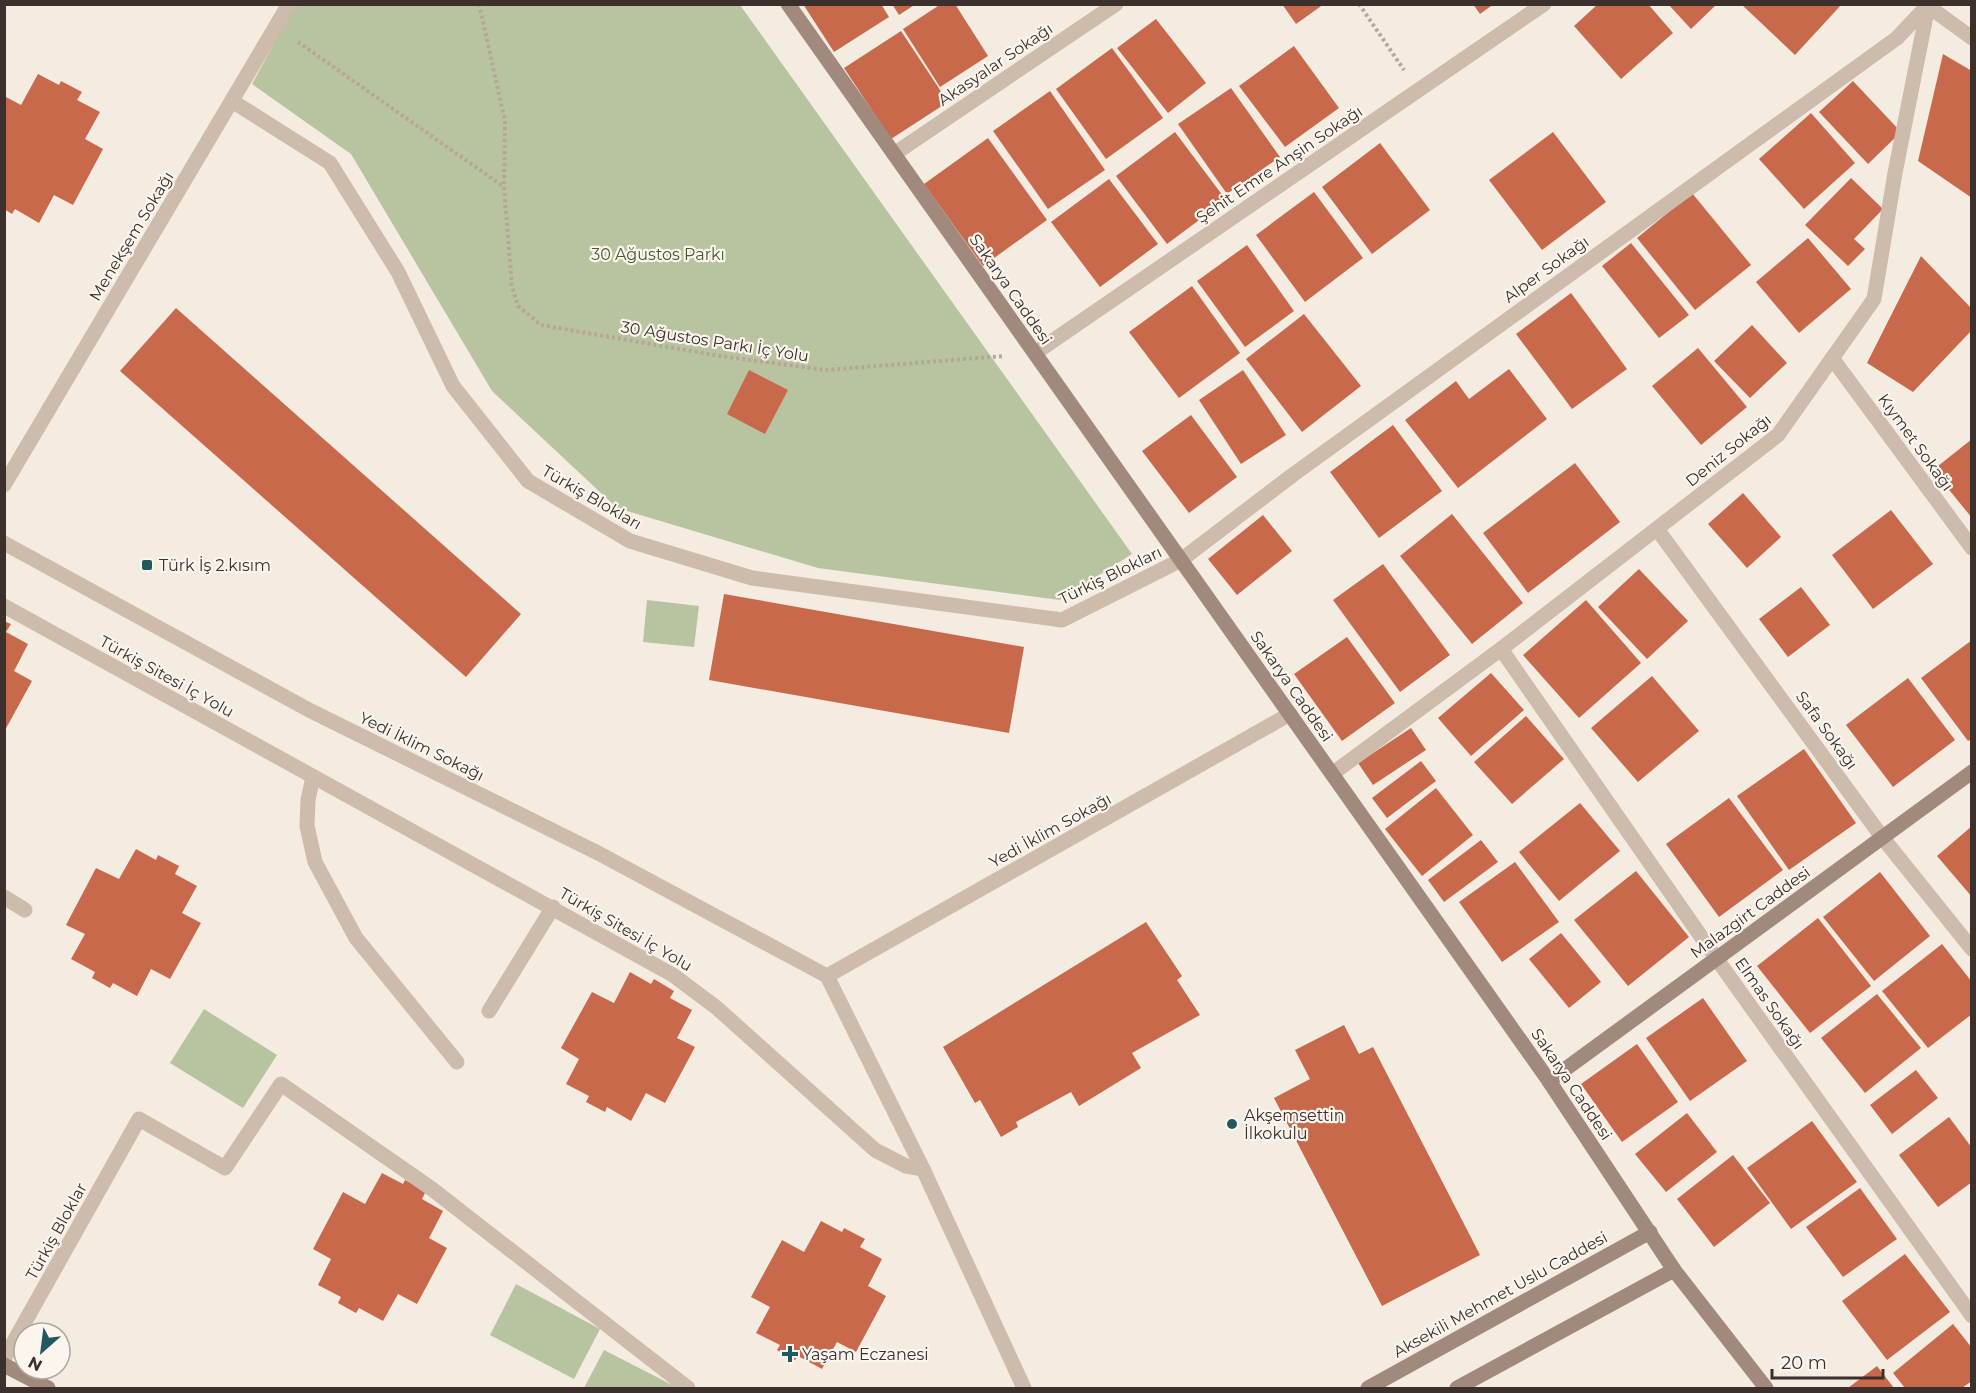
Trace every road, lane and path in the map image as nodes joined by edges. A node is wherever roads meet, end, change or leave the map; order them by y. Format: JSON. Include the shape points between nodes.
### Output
{"nodes":[{"id":1,"x":479,"y":4,"type":"edge"},
{"id":2,"x":788,"y":4,"type":"edge"},
{"id":3,"x":1116,"y":4,"type":"edge"},
{"id":4,"x":1359,"y":4,"type":"edge"},
{"id":5,"x":1544,"y":4,"type":"edge"},
{"id":6,"x":1927,"y":5,"type":"edge"},
{"id":7,"x":285,"y":6,"type":"edge"},
{"id":8,"x":276,"y":26,"type":"junction"},
{"id":9,"x":1971,"y":38,"type":"edge"},
{"id":10,"x":1418,"y":91,"type":"junction"},
{"id":11,"x":232,"y":101,"type":"junction"},
{"id":12,"x":894,"y":154,"type":"junction"},
{"id":13,"x":504,"y":187,"type":"junction"},
{"id":14,"x":1035,"y":353,"type":"junction"},
{"id":15,"x":1832,"y":358,"type":"junction"},
{"id":16,"x":4,"y":485,"type":"edge"},
{"id":17,"x":1657,"y":529,"type":"junction"},
{"id":18,"x":4,"y":543,"type":"edge"},
{"id":19,"x":1971,"y":548,"type":"edge"},
{"id":20,"x":1181,"y":560,"type":"junction"},
{"id":21,"x":4,"y":606,"type":"edge"},
{"id":22,"x":1501,"y":649,"type":"junction"},
{"id":23,"x":1290,"y":714,"type":"junction"},
{"id":24,"x":1971,"y":772,"type":"edge"},
{"id":25,"x":1332,"y":774,"type":"junction"},
{"id":26,"x":313,"y":777,"type":"junction"},
{"id":27,"x":1882,"y":837,"type":"junction"},
{"id":28,"x":4,"y":897,"type":"edge"},
{"id":29,"x":553,"y":907,"type":"junction"},
{"id":30,"x":25,"y":910,"type":"dead end"},
{"id":31,"x":1971,"y":949,"type":"edge"},
{"id":32,"x":1716,"y":958,"type":"junction"},
{"id":33,"x":827,"y":976,"type":"junction"},
{"id":34,"x":489,"y":1011,"type":"dead end"},
{"id":35,"x":457,"y":1062,"type":"dead end"},
{"id":36,"x":1549,"y":1081,"type":"junction"},
{"id":37,"x":923,"y":1169,"type":"junction"},
{"id":38,"x":1650,"y":1232,"type":"junction"},
{"id":39,"x":1674,"y":1270,"type":"junction"},
{"id":40,"x":1971,"y":1316,"type":"edge"},
{"id":41,"x":4,"y":1359,"type":"edge"},
{"id":42,"x":4,"y":1365,"type":"edge"},
{"id":43,"x":48,"y":1389,"type":"edge"},
{"id":44,"x":688,"y":1389,"type":"edge"},
{"id":45,"x":1024,"y":1389,"type":"edge"},
{"id":46,"x":1368,"y":1389,"type":"edge"},
{"id":47,"x":1457,"y":1389,"type":"edge"},
{"id":48,"x":1766,"y":1389,"type":"edge"}],
"edges":[{"from":1,"to":13,"type":"path","name":"30 Ağustos Parkı İç Yolu","via":[[505,121]]},
{"from":2,"to":12,"type":"street","name":"Sakarya Caddesi"},
{"from":3,"to":12,"type":"street","name":"Akasyalar Sokağı"},
{"from":4,"to":10,"type":"path"},
{"from":5,"to":10,"type":"street","name":"Şehit Emre Anşin Sokağı"},
{"from":6,"to":9,"type":"street"},
{"from":6,"to":15,"type":"street","name":"Deniz Sokağı","via":[[1874,299]]},
{"from":6,"to":20,"type":"street","name":"Alper Sokağı","via":[[1897,38]]},
{"from":7,"to":8,"type":"street","name":"Menekşem Sokağı"},
{"from":8,"to":11,"type":"street","name":"Menekşem Sokağı"},
{"from":8,"to":13,"type":"path"},
{"from":10,"to":14,"type":"street","name":"Şehit Emre Anşin Sokağı"},
{"from":11,"to":16,"type":"street","name":"Menekşem Sokağı"},
{"from":11,"to":20,"type":"street","name":"Türkiş Blokları","via":[[330,163],[398,272],[453,386],[528,481],[630,541],[752,578],[1062,620]]},
{"from":12,"to":14,"type":"street","name":"Sakarya Caddesi"},
{"from":13,"to":14,"type":"path","name":"30 Ağustos Parkı İç Yolu","via":[[512,287],[518,306],[541,325],[826,370]]},
{"from":14,"to":20,"type":"street","name":"Sakarya Caddesi"},
{"from":15,"to":17,"type":"street","name":"Deniz Sokağı","via":[[1778,435]]},
{"from":15,"to":19,"type":"street","name":"Kıymet Sokağı"},
{"from":17,"to":22,"type":"street","name":"Deniz Sokağı"},
{"from":17,"to":27,"type":"street","name":"Safa Sokağı"},
{"from":18,"to":33,"type":"street","name":"Yedi İklim Sokağı","via":[[309,710],[598,854]]},
{"from":20,"to":23,"type":"street","name":"Sakarya Caddesi"},
{"from":21,"to":26,"type":"street","name":"Türkiş Sitesi İç Yolu"},
{"from":22,"to":25,"type":"street","name":"Deniz Sokağı"},
{"from":22,"to":32,"type":"street","name":"Elmas Sokağı"},
{"from":23,"to":25,"type":"street","name":"Sakarya Caddesi"},
{"from":23,"to":33,"type":"street","name":"Yedi İklim Sokağı"},
{"from":24,"to":27,"type":"street","name":"Malazgirt Caddesi"},
{"from":25,"to":36,"type":"street","name":"Sakarya Caddesi"},
{"from":26,"to":29,"type":"street","name":"Türkiş Sitesi İç Yolu"},
{"from":26,"to":35,"type":"street","via":[[307,826],[315,862],[356,938]]},
{"from":27,"to":31,"type":"street","name":"Safa Sokağı"},
{"from":27,"to":32,"type":"street","name":"Malazgirt Caddesi"},
{"from":28,"to":30,"type":"street"},
{"from":29,"to":34,"type":"street"},
{"from":29,"to":37,"type":"street","name":"Türkiş Sitesi İç Yolu","via":[[673,975],[717,1008],[875,1150],[906,1166]]},
{"from":32,"to":36,"type":"street","name":"Malazgirt Caddesi"},
{"from":32,"to":40,"type":"street","name":"Elmas Sokağı"},
{"from":33,"to":37,"type":"street"},
{"from":36,"to":38,"type":"street","name":"Sakarya Caddesi"},
{"from":37,"to":45,"type":"street"},
{"from":38,"to":39,"type":"street","name":"Sakarya Caddesi"},
{"from":38,"to":46,"type":"street","name":"Aksekili Mehmet Uslu Caddesi"},
{"from":39,"to":47,"type":"street"},
{"from":39,"to":48,"type":"street","name":"Sakarya Caddesi"},
{"from":41,"to":44,"type":"street","name":"Türkiş Bloklar","via":[[138,1119],[225,1168],[281,1084],[432,1189]]},
{"from":42,"to":43,"type":"street"}]}
